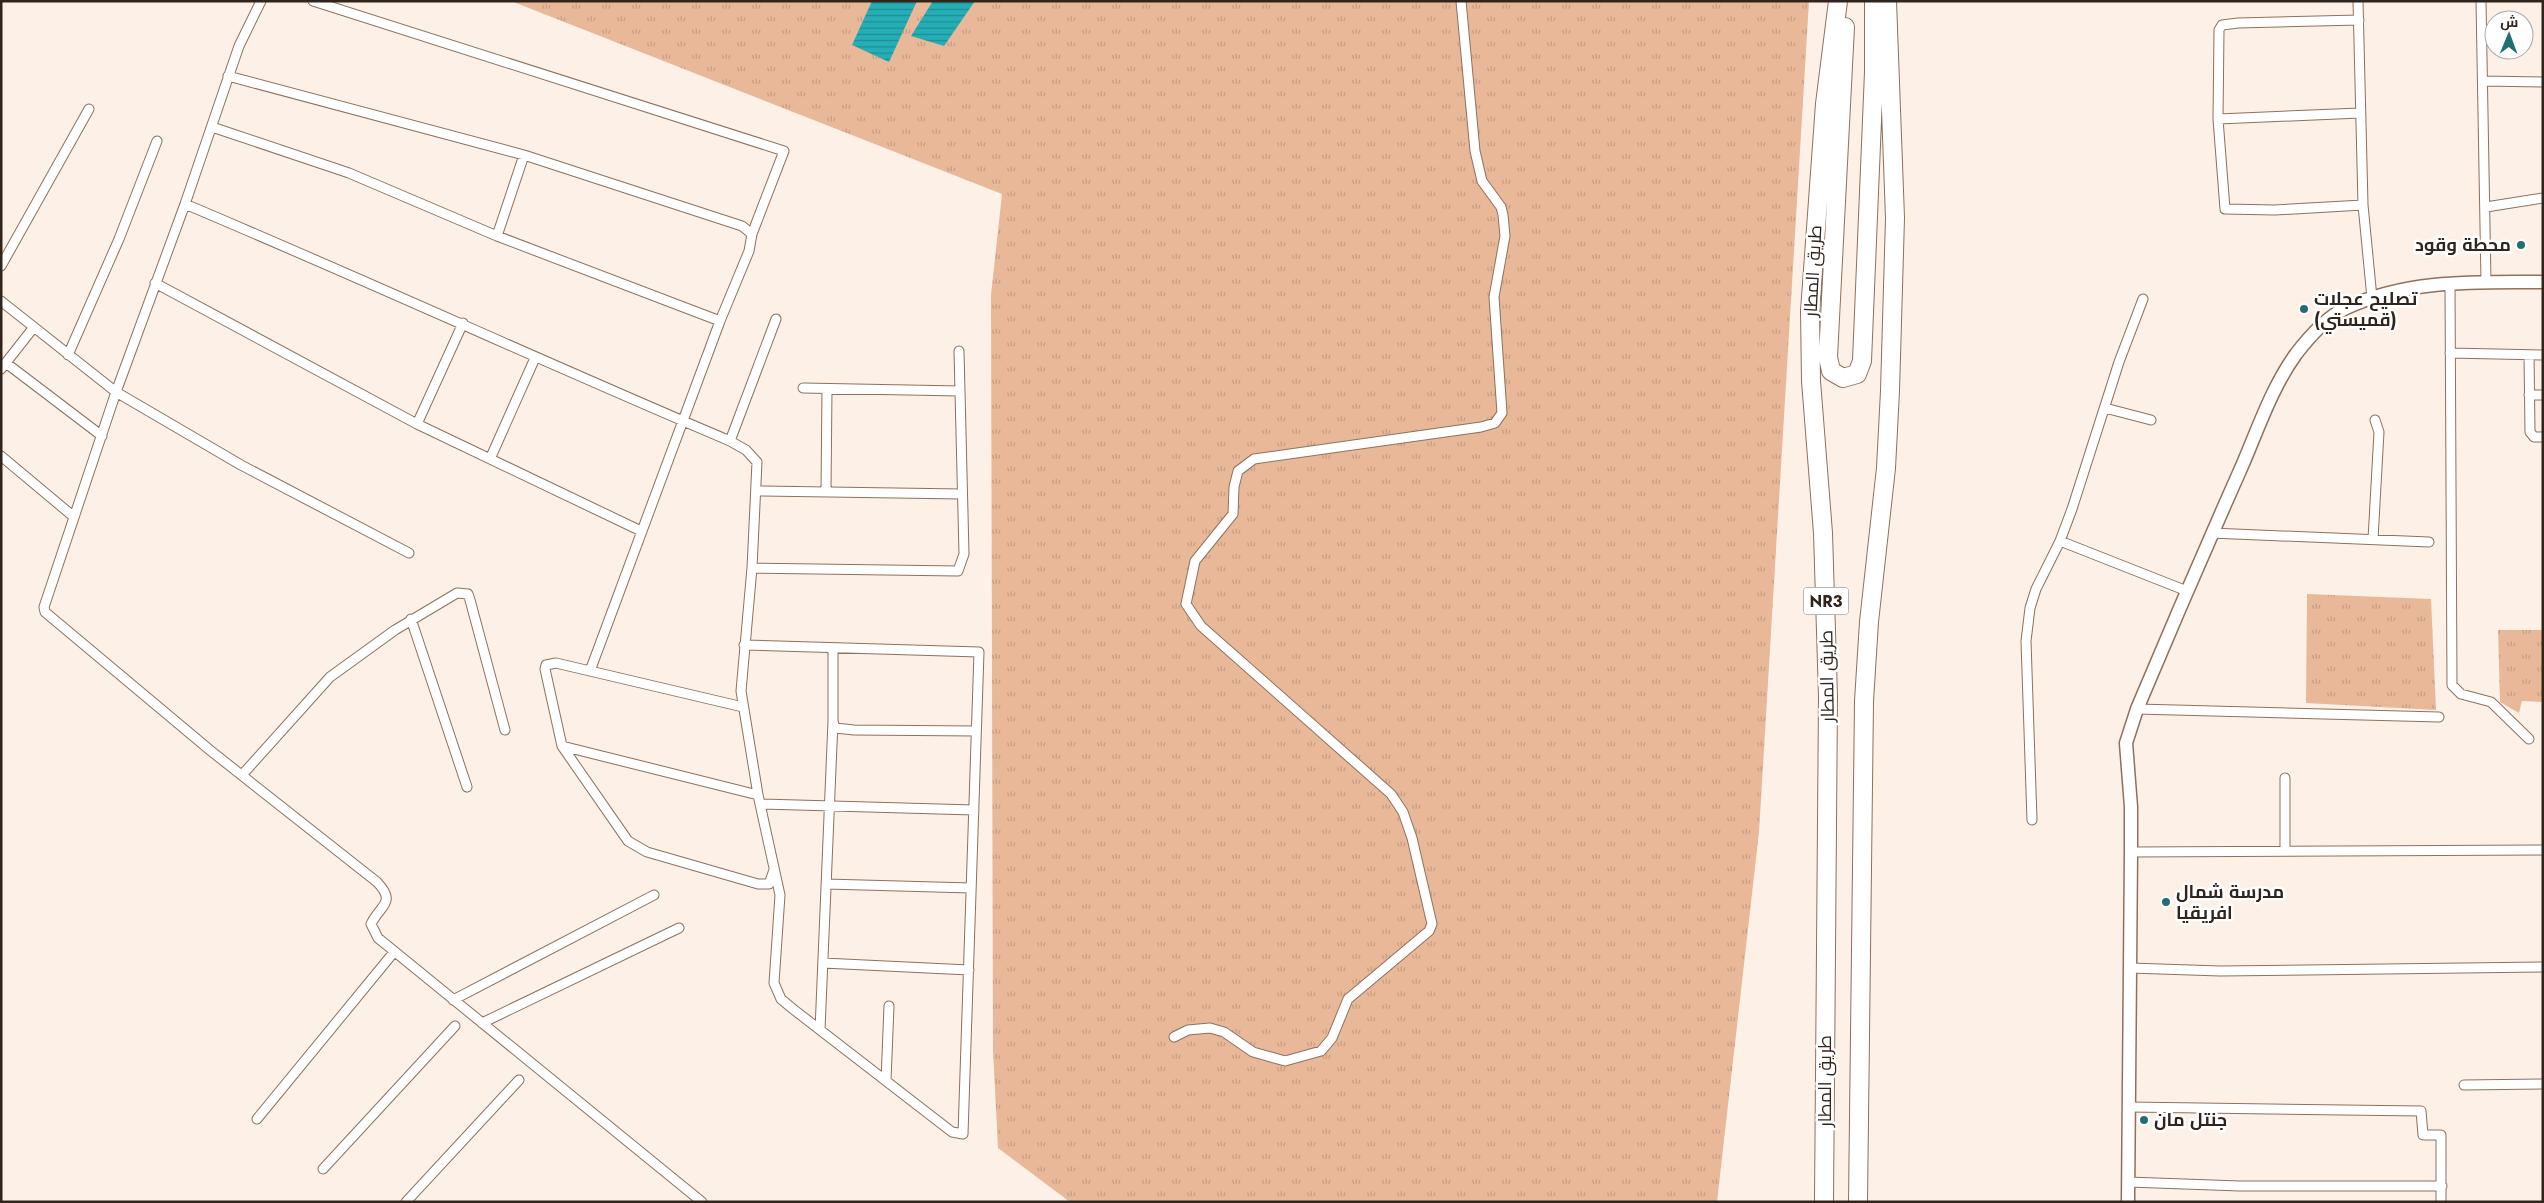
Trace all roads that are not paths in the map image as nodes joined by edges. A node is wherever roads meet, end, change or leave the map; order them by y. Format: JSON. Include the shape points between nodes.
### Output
{"nodes":[{"id":1,"x":261,"y":1,"type":"edge"},
{"id":2,"x":313,"y":1,"type":"edge"},
{"id":3,"x":1461,"y":1,"type":"edge"},
{"id":4,"x":1838,"y":1,"type":"edge"},
{"id":5,"x":1847,"y":1,"type":"edge"},
{"id":6,"x":1874,"y":1,"type":"edge"},
{"id":7,"x":1887,"y":1,"type":"edge"},
{"id":8,"x":2358,"y":1,"type":"edge"},
{"id":9,"x":2481,"y":1,"type":"edge"},
{"id":10,"x":2359,"y":20,"type":"junction"},
{"id":11,"x":228,"y":76,"type":"junction"},
{"id":12,"x":2483,"y":81,"type":"junction"},
{"id":13,"x":2543,"y":82,"type":"edge"},
{"id":14,"x":89,"y":109,"type":"dead end"},
{"id":15,"x":2360,"y":113,"type":"junction"},
{"id":16,"x":2218,"y":119,"type":"junction"},
{"id":17,"x":212,"y":127,"type":"junction"},
{"id":18,"x":157,"y":141,"type":"dead end"},
{"id":19,"x":524,"y":155,"type":"junction"},
{"id":20,"x":2543,"y":198,"type":"edge"},
{"id":21,"x":185,"y":204,"type":"junction"},
{"id":22,"x":2363,"y":205,"type":"junction"},
{"id":23,"x":2486,"y":207,"type":"junction"},
{"id":24,"x":752,"y":234,"type":"junction"},
{"id":25,"x":498,"y":236,"type":"junction"},
{"id":26,"x":1,"y":266,"type":"edge"},
{"id":27,"x":2486,"y":282,"type":"junction"},
{"id":28,"x":2543,"y":282,"type":"edge"},
{"id":29,"x":155,"y":283,"type":"junction"},
{"id":30,"x":2450,"y":283,"type":"junction"},
{"id":31,"x":2372,"y":298,"type":"junction"},
{"id":32,"x":2143,"y":300,"type":"dead end"},
{"id":33,"x":1,"y":301,"type":"edge"},
{"id":34,"x":776,"y":319,"type":"dead end"},
{"id":35,"x":720,"y":321,"type":"junction"},
{"id":36,"x":463,"y":323,"type":"junction"},
{"id":37,"x":34,"y":327,"type":"junction"},
{"id":38,"x":959,"y":352,"type":"dead end"},
{"id":39,"x":2450,"y":353,"type":"junction"},
{"id":40,"x":2530,"y":354,"type":"junction"},
{"id":41,"x":68,"y":355,"type":"junction"},
{"id":42,"x":2543,"y":355,"type":"edge"},
{"id":43,"x":535,"y":358,"type":"junction"},
{"id":44,"x":4,"y":366,"type":"edge"},
{"id":45,"x":803,"y":388,"type":"dead end"},
{"id":46,"x":827,"y":389,"type":"junction"},
{"id":47,"x":116,"y":392,"type":"junction"},
{"id":48,"x":960,"y":392,"type":"junction"},
{"id":49,"x":2529,"y":395,"type":"junction"},
{"id":50,"x":2543,"y":395,"type":"edge"},
{"id":51,"x":2105,"y":408,"type":"junction"},
{"id":52,"x":2151,"y":420,"type":"dead end"},
{"id":53,"x":2375,"y":420,"type":"dead end"},
{"id":54,"x":683,"y":421,"type":"junction"},
{"id":55,"x":417,"y":424,"type":"junction"},
{"id":56,"x":102,"y":436,"type":"junction"},
{"id":57,"x":2543,"y":437,"type":"edge"},
{"id":58,"x":730,"y":441,"type":"junction"},
{"id":59,"x":1,"y":456,"type":"edge"},
{"id":60,"x":490,"y":459,"type":"junction"},
{"id":61,"x":756,"y":491,"type":"junction"},
{"id":62,"x":826,"y":491,"type":"junction"},
{"id":63,"x":962,"y":494,"type":"junction"},
{"id":64,"x":74,"y":517,"type":"junction"},
{"id":65,"x":641,"y":531,"type":"junction"},
{"id":66,"x":2211,"y":533,"type":"junction"},
{"id":67,"x":2373,"y":539,"type":"junction"},
{"id":68,"x":2060,"y":542,"type":"junction"},
{"id":69,"x":2428,"y":542,"type":"dead end"},
{"id":70,"x":409,"y":553,"type":"dead end"},
{"id":71,"x":752,"y":568,"type":"junction"},
{"id":72,"x":2187,"y":591,"type":"junction"},
{"id":73,"x":411,"y":619,"type":"junction"},
{"id":74,"x":744,"y":645,"type":"junction"},
{"id":75,"x":833,"y":648,"type":"junction"},
{"id":76,"x":590,"y":671,"type":"junction"},
{"id":77,"x":743,"y":707,"type":"junction"},
{"id":78,"x":2137,"y":709,"type":"junction"},
{"id":79,"x":2439,"y":717,"type":"dead end"},
{"id":80,"x":833,"y":721,"type":"junction"},
{"id":81,"x":505,"y":730,"type":"dead end"},
{"id":82,"x":976,"y":731,"type":"junction"},
{"id":83,"x":2529,"y":739,"type":"dead end"},
{"id":84,"x":562,"y":746,"type":"junction"},
{"id":85,"x":242,"y":775,"type":"junction"},
{"id":86,"x":2285,"y":778,"type":"dead end"},
{"id":87,"x":467,"y":787,"type":"dead end"},
{"id":88,"x":758,"y":794,"type":"junction"},
{"id":89,"x":760,"y":804,"type":"junction"},
{"id":90,"x":830,"y":806,"type":"junction"},
{"id":91,"x":974,"y":810,"type":"junction"},
{"id":92,"x":2032,"y":820,"type":"dead end"},
{"id":93,"x":2543,"y":850,"type":"edge"},
{"id":94,"x":2285,"y":851,"type":"junction"},
{"id":95,"x":2131,"y":852,"type":"junction"},
{"id":96,"x":774,"y":870,"type":"junction"},
{"id":97,"x":826,"y":884,"type":"junction"},
{"id":98,"x":971,"y":888,"type":"junction"},
{"id":99,"x":654,"y":895,"type":"dead end"},
{"id":100,"x":680,"y":928,"type":"dead end"},
{"id":101,"x":394,"y":952,"type":"junction"},
{"id":102,"x":823,"y":964,"type":"junction"},
{"id":103,"x":2543,"y":967,"type":"edge"},
{"id":104,"x":2130,"y":968,"type":"junction"},
{"id":105,"x":969,"y":970,"type":"junction"},
{"id":106,"x":453,"y":1000,"type":"junction"},
{"id":107,"x":889,"y":1006,"type":"dead end"},
{"id":108,"x":482,"y":1023,"type":"junction"},
{"id":109,"x":455,"y":1026,"type":"dead end"},
{"id":110,"x":820,"y":1030,"type":"junction"},
{"id":111,"x":1174,"y":1037,"type":"dead end"},
{"id":112,"x":519,"y":1080,"type":"dead end"},
{"id":113,"x":886,"y":1081,"type":"junction"},
{"id":114,"x":2543,"y":1084,"type":"edge"},
{"id":115,"x":2464,"y":1085,"type":"dead end"},
{"id":116,"x":2130,"y":1107,"type":"junction"},
{"id":117,"x":257,"y":1119,"type":"dead end"},
{"id":118,"x":323,"y":1169,"type":"dead end"},
{"id":119,"x":2128,"y":1182,"type":"junction"},
{"id":120,"x":2442,"y":1186,"type":"junction"},
{"id":121,"x":406,"y":1202,"type":"edge"},
{"id":122,"x":702,"y":1202,"type":"edge"},
{"id":123,"x":1824,"y":1202,"type":"edge"},
{"id":124,"x":1858,"y":1202,"type":"edge"},
{"id":125,"x":2128,"y":1202,"type":"edge"},
{"id":126,"x":2442,"y":1202,"type":"edge"}],
"edges":[{"from":1,"to":11,"type":"street"},
{"from":2,"to":24,"type":"street","via":[[784,151]]},
{"from":3,"to":111,"type":"street","via":[[1475,151],[1482,181],[1501,207],[1503,215],[1505,236],[1494,297],[1502,413],[1495,423],[1481,427],[1254,459],[1245,464],[1236,477],[1232,514],[1195,561],[1186,604],[1201,626],[1391,794],[1403,812],[1412,838],[1432,924],[1429,931],[1348,1000],[1332,1038],[1321,1051],[1285,1061],[1254,1052],[1224,1032],[1210,1028],[1188,1030]]},
{"from":4,"to":123,"type":"highway","name":"طريق المطار","number":"NR3","via":[[1824,112],[1810,311],[1811,381],[1823,533],[1828,697]]},
{"from":5,"to":6,"type":"highway","via":[[1828,357],[1831,371],[1843,378],[1857,374],[1862,361]]},
{"from":7,"to":124,"type":"highway","name":"طريق المطار","number":"NR3","via":[[1894,169],[1894,266],[1886,468],[1864,701]]},
{"from":8,"to":10,"type":"street"},
{"from":9,"to":12,"type":"street"},
{"from":10,"to":15,"type":"street"},
{"from":10,"to":16,"type":"street","via":[[2222,25],[2219,30]]},
{"from":11,"to":17,"type":"street"},
{"from":11,"to":19,"type":"street"},
{"from":12,"to":13,"type":"street"},
{"from":12,"to":23,"type":"street"},
{"from":14,"to":26,"type":"street"},
{"from":15,"to":16,"type":"street"},
{"from":15,"to":22,"type":"street"},
{"from":16,"to":22,"type":"street","via":[[2225,209]]},
{"from":17,"to":21,"type":"street"},
{"from":17,"to":25,"type":"street","via":[[349,173]]},
{"from":18,"to":41,"type":"street"},
{"from":19,"to":24,"type":"street","via":[[742,226]]},
{"from":19,"to":25,"type":"street"},
{"from":20,"to":23,"type":"street"},
{"from":21,"to":29,"type":"street"},
{"from":21,"to":36,"type":"street"},
{"from":22,"to":31,"type":"street"},
{"from":23,"to":27,"type":"street"},
{"from":24,"to":35,"type":"street","via":[[749,251]]},
{"from":25,"to":35,"type":"street"},
{"from":27,"to":28,"type":"street"},
{"from":27,"to":30,"type":"street"},
{"from":29,"to":47,"type":"street"},
{"from":29,"to":55,"type":"street"},
{"from":30,"to":31,"type":"street","via":[[2402,289]]},
{"from":30,"to":39,"type":"street"},
{"from":31,"to":66,"type":"street","via":[[2333,317],[2297,353],[2277,388]]},
{"from":32,"to":51,"type":"street"},
{"from":33,"to":37,"type":"street"},
{"from":34,"to":58,"type":"street"},
{"from":35,"to":54,"type":"street"},
{"from":36,"to":43,"type":"street"},
{"from":36,"to":55,"type":"street"},
{"from":37,"to":41,"type":"street"},
{"from":37,"to":44,"type":"street"},
{"from":38,"to":48,"type":"street"},
{"from":39,"to":40,"type":"street"},
{"from":39,"to":83,"type":"street","via":[[2452,685],[2461,694],[2491,702]]},
{"from":40,"to":42,"type":"street"},
{"from":40,"to":49,"type":"street"},
{"from":41,"to":47,"type":"street"},
{"from":43,"to":54,"type":"street"},
{"from":43,"to":60,"type":"street"},
{"from":44,"to":56,"type":"street"},
{"from":45,"to":46,"type":"street"},
{"from":46,"to":48,"type":"street"},
{"from":46,"to":62,"type":"street"},
{"from":47,"to":56,"type":"street"},
{"from":47,"to":70,"type":"street","via":[[241,464]]},
{"from":48,"to":63,"type":"street"},
{"from":49,"to":50,"type":"street"},
{"from":49,"to":57,"type":"street","via":[[2530,432],[2534,437]]},
{"from":51,"to":52,"type":"street"},
{"from":51,"to":68,"type":"street"},
{"from":53,"to":67,"type":"street","via":[[2379,432]]},
{"from":54,"to":58,"type":"street"},
{"from":54,"to":65,"type":"street"},
{"from":55,"to":60,"type":"street"},
{"from":56,"to":64,"type":"street"},
{"from":58,"to":61,"type":"street","via":[[746,450],[757,462]]},
{"from":59,"to":64,"type":"street"},
{"from":60,"to":65,"type":"street"},
{"from":61,"to":62,"type":"street"},
{"from":61,"to":71,"type":"street"},
{"from":62,"to":63,"type":"street"},
{"from":63,"to":71,"type":"street","via":[[964,554],[958,571]]},
{"from":64,"to":85,"type":"street","via":[[44,607],[47,615]]},
{"from":65,"to":76,"type":"street"},
{"from":66,"to":67,"type":"street"},
{"from":66,"to":72,"type":"street"},
{"from":67,"to":69,"type":"street"},
{"from":68,"to":72,"type":"street"},
{"from":68,"to":92,"type":"street","via":[[2036,589],[2026,641]]},
{"from":71,"to":74,"type":"street"},
{"from":72,"to":78,"type":"street"},
{"from":73,"to":81,"type":"street","via":[[457,592],[468,594]]},
{"from":73,"to":85,"type":"street","via":[[330,677]]},
{"from":73,"to":87,"type":"street"},
{"from":74,"to":75,"type":"street"},
{"from":74,"to":77,"type":"street"},
{"from":75,"to":80,"type":"street"},
{"from":75,"to":82,"type":"street","via":[[979,652]]},
{"from":76,"to":77,"type":"street"},
{"from":76,"to":84,"type":"street","via":[[546,665]]},
{"from":77,"to":88,"type":"street"},
{"from":78,"to":79,"type":"street"},
{"from":78,"to":95,"type":"street","via":[[2126,743]]},
{"from":80,"to":82,"type":"street","via":[[835,728],[840,730]]},
{"from":80,"to":90,"type":"street"},
{"from":82,"to":91,"type":"street"},
{"from":84,"to":88,"type":"street"},
{"from":84,"to":96,"type":"street","via":[[620,832],[636,847],[758,884],[769,884]]},
{"from":85,"to":101,"type":"street","via":[[386,891],[386,902],[372,921],[371,929]]},
{"from":86,"to":94,"type":"street"},
{"from":88,"to":89,"type":"street"},
{"from":89,"to":90,"type":"street"},
{"from":89,"to":96,"type":"street"},
{"from":90,"to":91,"type":"street"},
{"from":90,"to":97,"type":"street"},
{"from":91,"to":98,"type":"street"},
{"from":93,"to":94,"type":"street"},
{"from":94,"to":95,"type":"street"},
{"from":95,"to":104,"type":"street"},
{"from":96,"to":110,"type":"street","via":[[780,909],[774,976],[777,993]]},
{"from":97,"to":98,"type":"street"},
{"from":97,"to":102,"type":"street"},
{"from":98,"to":105,"type":"street"},
{"from":99,"to":106,"type":"street"},
{"from":100,"to":108,"type":"street"},
{"from":101,"to":106,"type":"street"},
{"from":101,"to":117,"type":"street"},
{"from":102,"to":105,"type":"street"},
{"from":102,"to":110,"type":"street"},
{"from":103,"to":104,"type":"street","via":[[2220,971]]},
{"from":104,"to":116,"type":"street"},
{"from":105,"to":113,"type":"street","via":[[963,1134],[952,1132]]},
{"from":106,"to":108,"type":"street"},
{"from":107,"to":113,"type":"street"},
{"from":108,"to":122,"type":"street"},
{"from":109,"to":118,"type":"street"},
{"from":110,"to":113,"type":"street"},
{"from":112,"to":121,"type":"street"},
{"from":114,"to":115,"type":"street"},
{"from":116,"to":119,"type":"street"},
{"from":116,"to":120,"type":"street","via":[[2421,1110],[2423,1134],[2441,1135]]},
{"from":119,"to":120,"type":"street","via":[[2240,1186]]},
{"from":119,"to":125,"type":"street"},
{"from":120,"to":126,"type":"street"}]}
